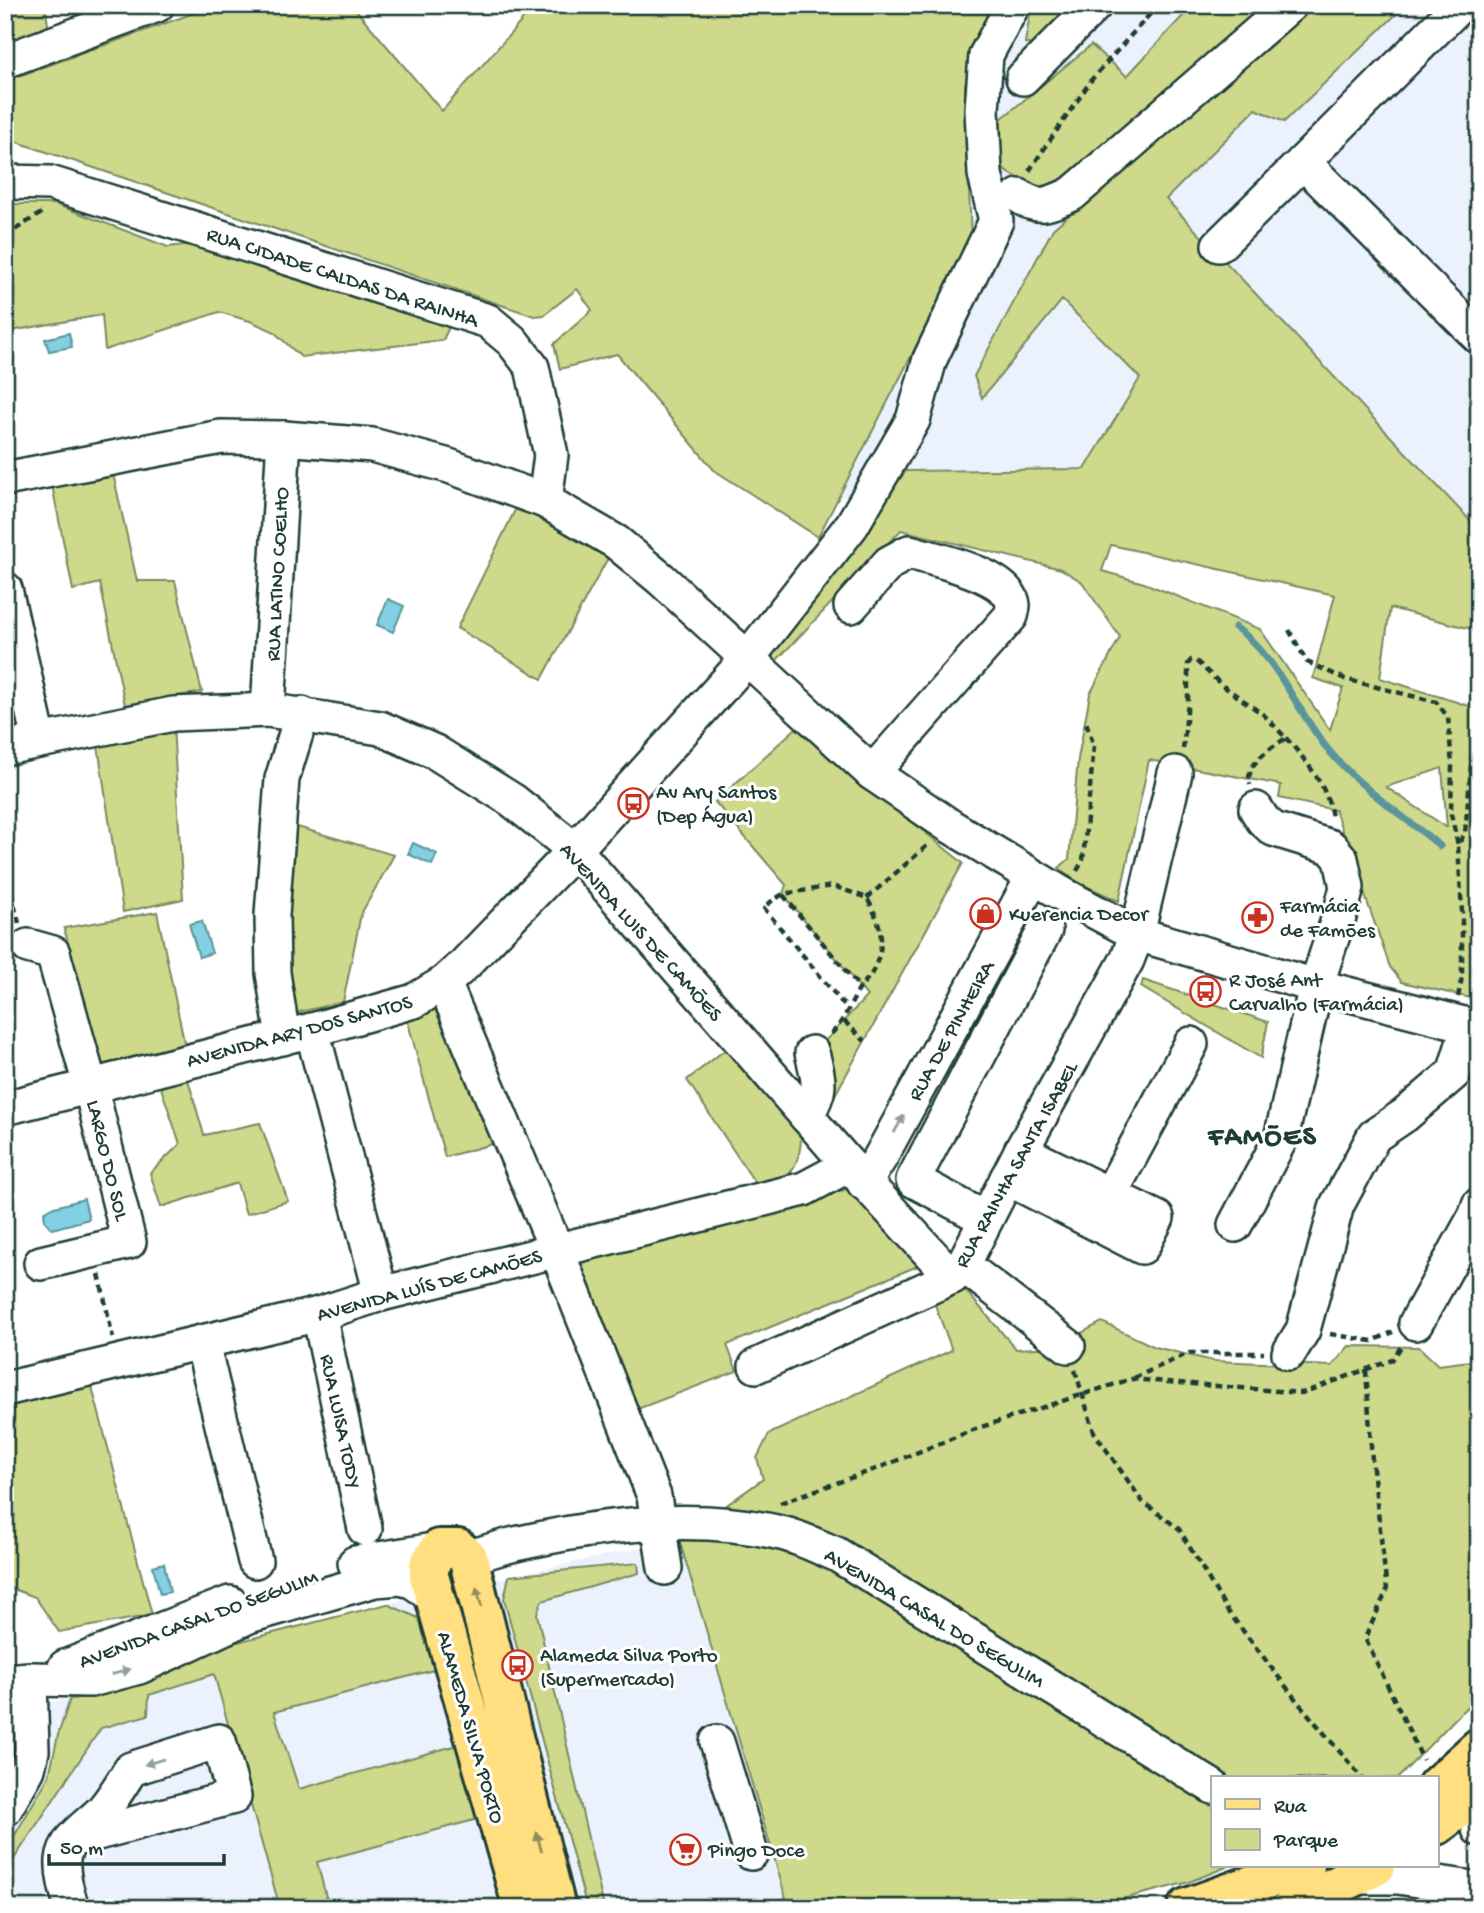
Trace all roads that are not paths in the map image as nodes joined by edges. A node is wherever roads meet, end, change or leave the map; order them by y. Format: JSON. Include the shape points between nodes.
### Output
{"nodes":[{"id":1,"x":156,"y":5,"type":"edge"},
{"id":2,"x":1013,"y":5,"type":"edge"},
{"id":3,"x":1096,"y":5,"type":"edge"},
{"id":4,"x":1290,"y":5,"type":"edge"},
{"id":5,"x":1460,"y":5,"type":"edge"},
{"id":6,"x":118,"y":13,"type":"edge"},
{"id":7,"x":5,"y":61,"type":"edge"},
{"id":8,"x":1023,"y":78,"type":"dead end"},
{"id":9,"x":1303,"y":162,"type":"junction"},
{"id":10,"x":5,"y":182,"type":"edge"},
{"id":11,"x":1019,"y":197,"type":"road end"},
{"id":12,"x":1219,"y":244,"type":"dead end"},
{"id":13,"x":1479,"y":337,"type":"edge"},
{"id":14,"x":284,"y":438,"type":"junction"},
{"id":15,"x":5,"y":479,"type":"edge"},
{"id":16,"x":545,"y":501,"type":"junction"},
{"id":17,"x":5,"y":589,"type":"edge"},
{"id":18,"x":851,"y":606,"type":"dead end"},
{"id":19,"x":747,"y":659,"type":"junction"},
{"id":20,"x":268,"y":710,"type":"junction"},
{"id":21,"x":302,"y":714,"type":"junction"},
{"id":22,"x":39,"y":740,"type":"junction"},
{"id":23,"x":5,"y":748,"type":"edge"},
{"id":24,"x":872,"y":773,"type":"junction"},
{"id":25,"x":1175,"y":773,"type":"road end"},
{"id":26,"x":1256,"y":809,"type":"road end"},
{"id":27,"x":575,"y":850,"type":"junction"},
{"id":28,"x":1033,"y":877,"type":"junction"},
{"id":29,"x":1045,"y":930,"type":"dead end"},
{"id":30,"x":23,"y":932,"type":"road end"},
{"id":31,"x":1137,"y":934,"type":"junction"},
{"id":32,"x":444,"y":983,"type":"junction"},
{"id":33,"x":1316,"y":986,"type":"junction"},
{"id":34,"x":1467,"y":1025,"type":"edge"},
{"id":35,"x":298,"y":1034,"type":"junction"},
{"id":36,"x":1191,"y":1044,"type":"dead end"},
{"id":37,"x":812,"y":1053,"type":"dead end"},
{"id":38,"x":90,"y":1085,"type":"junction"},
{"id":39,"x":5,"y":1108,"type":"edge"},
{"id":40,"x":806,"y":1116,"type":"junction"},
{"id":41,"x":1014,"y":1164,"type":"junction"},
{"id":42,"x":856,"y":1174,"type":"junction"},
{"id":43,"x":1109,"y":1195,"type":"junction"},
{"id":44,"x":1478,"y":1212,"type":"edge"},
{"id":45,"x":986,"y":1219,"type":"junction"},
{"id":46,"x":1235,"y":1225,"type":"dead end"},
{"id":47,"x":556,"y":1251,"type":"junction"},
{"id":48,"x":41,"y":1263,"type":"dead end"},
{"id":49,"x":957,"y":1271,"type":"junction"},
{"id":50,"x":381,"y":1294,"type":"junction"},
{"id":51,"x":319,"y":1314,"type":"junction"},
{"id":52,"x":1416,"y":1323,"type":"road end"},
{"id":53,"x":202,"y":1342,"type":"junction"},
{"id":54,"x":1296,"y":1342,"type":"road end"},
{"id":55,"x":1068,"y":1346,"type":"road end"},
{"id":56,"x":756,"y":1366,"type":"dead end"},
{"id":57,"x":5,"y":1389,"type":"edge"},
{"id":58,"x":658,"y":1523,"type":"junction"},
{"id":59,"x":365,"y":1529,"type":"dead end"},
{"id":60,"x":454,"y":1553,"type":"junction"},
{"id":61,"x":255,"y":1561,"type":"dead end"},
{"id":62,"x":665,"y":1568,"type":"dead end"},
{"id":63,"x":435,"y":1597,"type":"junction"},
{"id":64,"x":491,"y":1640,"type":"junction"},
{"id":65,"x":449,"y":1643,"type":"junction"},
{"id":66,"x":18,"y":1680,"type":"edge"},
{"id":67,"x":717,"y":1742,"type":"dead end"},
{"id":68,"x":1479,"y":1748,"type":"edge"},
{"id":69,"x":1431,"y":1776,"type":"edge"},
{"id":70,"x":1211,"y":1786,"type":"edge"},
{"id":71,"x":1479,"y":1793,"type":"edge"},
{"id":72,"x":5,"y":1809,"type":"edge"},
{"id":73,"x":1479,"y":1815,"type":"edge"},
{"id":74,"x":1438,"y":1824,"type":"edge"},
{"id":75,"x":1479,"y":1829,"type":"edge"},
{"id":76,"x":71,"y":1840,"type":"dead end"},
{"id":77,"x":751,"y":1853,"type":"dead end"},
{"id":78,"x":1297,"y":1868,"type":"edge"},
{"id":79,"x":1366,"y":1872,"type":"edge"},
{"id":80,"x":1479,"y":1889,"type":"edge"},
{"id":81,"x":1213,"y":1890,"type":"edge"},
{"id":82,"x":72,"y":1908,"type":"edge"},
{"id":83,"x":523,"y":1908,"type":"edge"},
{"id":84,"x":556,"y":1908,"type":"edge"},
{"id":85,"x":1292,"y":1908,"type":"edge"}],
"edges":[{"from":1,"to":6,"type":"street"},
{"from":2,"to":19,"type":"street","name":"AVENIDA ARY DOS SANTOS","via":[[986,55],[982,109],[985,174],[996,221],[930,359],[913,420],[852,525]]},
{"from":3,"to":8,"type":"street"},
{"from":4,"to":11,"type":"street","via":[[1072,194],[1045,205],[1029,204]]},
{"from":5,"to":9,"type":"street"},
{"from":6,"to":7,"type":"street"},
{"from":9,"to":12,"type":"street"},
{"from":9,"to":13,"type":"street"},
{"from":10,"to":16,"type":"street","name":"RUA CIDADE CALDAS DA RAINHA","via":[[50,183],[488,321],[512,341],[532,367],[551,455]]},
{"from":14,"to":15,"type":"street","via":[[221,437]]},
{"from":14,"to":16,"type":"street","via":[[372,445],[449,466]]},
{"from":14,"to":20,"type":"street","name":"RUA LATINO COELHO"},
{"from":16,"to":19,"type":"street","via":[[616,542]]},
{"from":17,"to":22,"type":"street"},
{"from":18,"to":24,"type":"street","via":[[889,563],[909,552],[985,576],[1007,592],[1013,604],[1011,616]]},
{"from":19,"to":24,"type":"street"},
{"from":19,"to":27,"type":"street","name":"AVENIDA ARY DOS SANTOS"},
{"from":20,"to":21,"type":"street","name":"AVENIDA LUIS DE CAMÕES"},
{"from":20,"to":22,"type":"street","name":"AVENIDA LUIS DE CAMÕES","via":[[173,714]]},
{"from":21,"to":27,"type":"street","name":"AVENIDA LUIS DE CAMÕES","via":[[380,728],[435,752],[512,800]]},
{"from":21,"to":35,"type":"street","via":[[282,779],[272,915],[273,972]]},
{"from":22,"to":23,"type":"street","name":"AVENIDA LUIS DE CAMÕES"},
{"from":24,"to":28,"type":"street"},
{"from":25,"to":31,"type":"street","name":"RUA RAINHA SANTA ISABEL"},
{"from":26,"to":33,"type":"street","via":[[1273,829],[1331,848],[1341,859],[1347,887]]},
{"from":27,"to":32,"type":"street","name":"AVENIDA ARY DOS SANTOS"},
{"from":27,"to":40,"type":"street","name":"AVENIDA LUIS DE CAMÕES"},
{"from":28,"to":31,"type":"street"},
{"from":42,"to":28,"type":"street","name":"RUA DE PINHEIRA","one_way":true,"via":[[880,1158]]},
{"from":29,"to":45,"type":"street","via":[[913,1181]]},
{"from":30,"to":38,"type":"street","via":[[53,953]]},
{"from":31,"to":33,"type":"street"},
{"from":31,"to":41,"type":"street","name":"RUA RAINHA SANTA ISABEL"},
{"from":32,"to":35,"type":"street","name":"AVENIDA ARY DOS SANTOS","via":[[414,1001]]},
{"from":32,"to":47,"type":"street"},
{"from":33,"to":34,"type":"street"},
{"from":33,"to":46,"type":"street","via":[[1281,1138]]},
{"from":34,"to":54,"type":"street","via":[[1454,1073],[1374,1136],[1337,1205]]},
{"from":35,"to":38,"type":"street","name":"AVENIDA ARY DOS SANTOS"},
{"from":35,"to":50,"type":"street"},
{"from":36,"to":43,"type":"street"},
{"from":37,"to":40,"type":"street","via":[[818,1097]]},
{"from":38,"to":39,"type":"street","name":"AVENIDA ARY DOS SANTOS"},
{"from":38,"to":48,"type":"street","name":"LARGO DO SOL","via":[[129,1241]]},
{"from":40,"to":42,"type":"street","name":"AVENIDA LUIS DE CAMÕES"},
{"from":41,"to":43,"type":"street"},
{"from":41,"to":43,"type":"street","via":[[1142,1247],[1157,1218]]},
{"from":41,"to":45,"type":"street","name":"RUA RAINHA SANTA ISABEL"},
{"from":42,"to":47,"type":"street","name":"AVENIDA LUÍS DE CAMÕES"},
{"from":42,"to":49,"type":"street","name":"AVENIDA LUIS DE CAMÕES"},
{"from":44,"to":52,"type":"street"},
{"from":45,"to":49,"type":"street","name":"RUA RAINHA SANTA ISABEL"},
{"from":47,"to":50,"type":"street","name":"AVENIDA LUÍS DE CAMÕES"},
{"from":47,"to":58,"type":"street","via":[[654,1496]]},
{"from":49,"to":55,"type":"street","name":"AVENIDA LUIS DE CAMÕES"},
{"from":49,"to":56,"type":"street","name":"RUA RAINHA SANTA ISABEL"},
{"from":50,"to":51,"type":"street","name":"AVENIDA LUÍS DE CAMÕES"},
{"from":51,"to":53,"type":"street","name":"AVENIDA LUÍS DE CAMÕES"},
{"from":51,"to":59,"type":"street","name":"RUA LUISA TODY"},
{"from":53,"to":57,"type":"street","name":"AVENIDA LUÍS DE CAMÕES"},
{"from":53,"to":61,"type":"street"},
{"from":58,"to":60,"type":"street","name":"AVENIDA CASAL DO SEGULIM"},
{"from":58,"to":62,"type":"street"},
{"from":58,"to":70,"type":"street","name":"AVENIDA CASAL DO SEGULIM","via":[[742,1525],[784,1533],[836,1554]]},
{"from":60,"to":63,"type":"main road","name":"ALAMEDA SILVA PORTO","via":[[429,1565]]},
{"from":64,"to":60,"type":"main road","name":"ALAMEDA SILVA PORTO","one_way":true},
{"from":60,"to":66,"type":"street","name":"AVENIDA CASAL DO SEGULIM","via":[[371,1559],[306,1576],[95,1657]]},
{"from":63,"to":65,"type":"main road","name":"ALAMEDA SILVA PORTO"},
{"from":66,"to":63,"type":"street","name":"AVENIDA CASAL DO SEGULIM","one_way":true,"via":[[92,1680],[127,1670],[249,1616],[375,1580],[412,1581]]},
{"from":64,"to":65,"type":"main road","via":[[480,1653],[466,1657]]},
{"from":84,"to":64,"type":"main road","name":"ALAMEDA SILVA PORTO","one_way":true},
{"from":65,"to":83,"type":"main road","name":"ALAMEDA SILVA PORTO"},
{"from":66,"to":72,"type":"street","via":[[32,1751],[28,1769]]},
{"from":67,"to":77,"type":"street"},
{"from":68,"to":69,"type":"main road"},
{"from":71,"to":74,"type":"main road"},
{"from":73,"to":75,"type":"street"},
{"from":76,"to":82,"type":"street","via":[[63,1857]]},
{"from":78,"to":81,"type":"main road"},
{"from":79,"to":80,"type":"street"},
{"from":79,"to":85,"type":"main road"}]}
